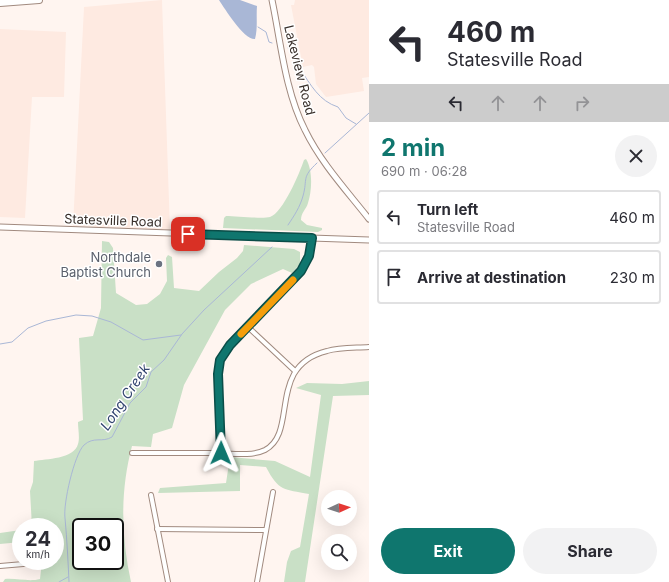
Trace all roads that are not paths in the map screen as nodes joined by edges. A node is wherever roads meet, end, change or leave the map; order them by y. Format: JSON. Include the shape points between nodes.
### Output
{"nodes":[{"id":1,"x":39,"y":0,"type":"edge"},
{"id":2,"x":272,"y":0,"type":"edge"},
{"id":3,"x":0,"y":3,"type":"edge"},
{"id":4,"x":369,"y":219,"type":"edge"},
{"id":5,"x":0,"y":227,"type":"edge"},
{"id":6,"x":312,"y":238,"type":"junction"},
{"id":7,"x":369,"y":240,"type":"edge"},
{"id":8,"x":248,"y":327,"type":"junction"},
{"id":9,"x":369,"y":347,"type":"edge"},
{"id":10,"x":296,"y":371,"type":"junction"},
{"id":11,"x":132,"y":453,"type":"dead end"},
{"id":12,"x":221,"y":453,"type":"junction"},
{"id":13,"x":273,"y":492,"type":"dead end"},
{"id":14,"x":151,"y":495,"type":"dead end"},
{"id":15,"x":157,"y":529,"type":"junction"},
{"id":16,"x":266,"y":530,"type":"junction"},
{"id":17,"x":12,"y":565,"type":"edge"},
{"id":18,"x":0,"y":566,"type":"edge"},
{"id":19,"x":168,"y":582,"type":"edge"},
{"id":20,"x":257,"y":582,"type":"edge"}],
"edges":[{"from":1,"to":3,"type":"highway"},
{"from":2,"to":4,"type":"main road","name":"Lakeview Road","via":[[291,90],[304,130],[323,160]]},
{"from":5,"to":6,"type":"main road","name":"Statesville Road"},
{"from":6,"to":7,"type":"main road","name":"Statesville Road"},
{"from":6,"to":8,"type":"street","via":[[309,256],[304,266]]},
{"from":8,"to":10,"type":"street"},
{"from":8,"to":12,"type":"street","via":[[224,353],[219,364]]},
{"from":9,"to":10,"type":"street","via":[[326,351],[309,359]]},
{"from":10,"to":12,"type":"street","via":[[287,390],[280,432],[274,443],[267,449],[257,452]]},
{"from":11,"to":12,"type":"street"},
{"from":13,"to":16,"type":"street"},
{"from":14,"to":15,"type":"street"},
{"from":15,"to":16,"type":"street"},
{"from":15,"to":19,"type":"street"},
{"from":16,"to":20,"type":"street"},
{"from":17,"to":18,"type":"street"}]}
